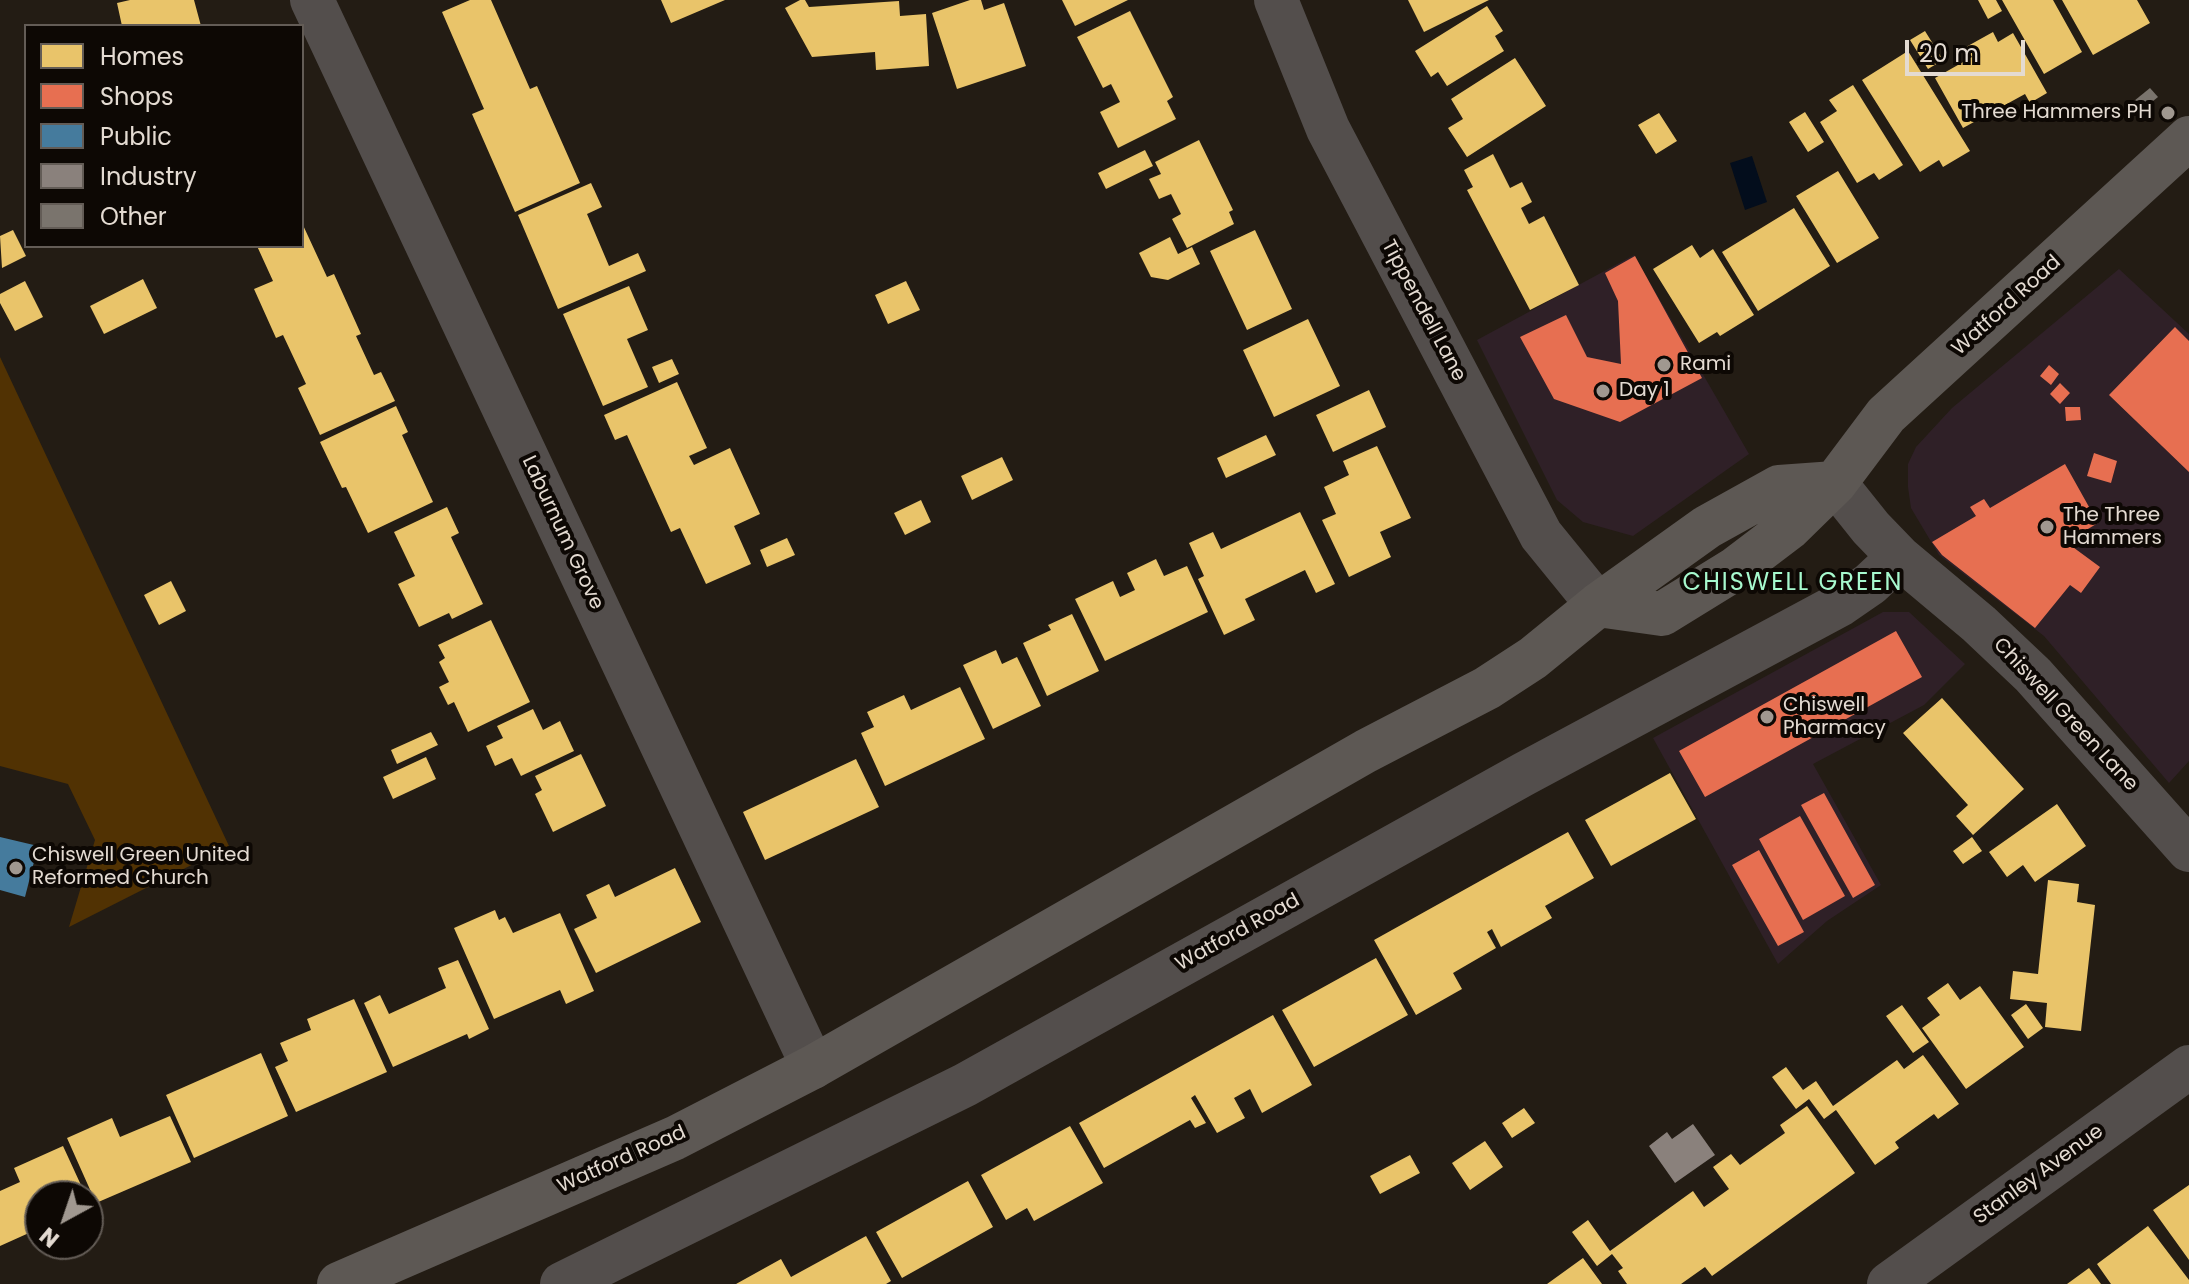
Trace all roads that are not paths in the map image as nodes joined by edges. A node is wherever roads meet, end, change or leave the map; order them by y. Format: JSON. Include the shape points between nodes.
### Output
{"nodes":[{"id":1,"x":312,"y":0,"type":"edge"},
{"id":2,"x":1276,"y":0,"type":"edge"},
{"id":3,"x":2189,"y":138,"type":"edge"},
{"id":4,"x":1835,"y":483,"type":"junction"},
{"id":5,"x":1899,"y":557,"type":"junction"},
{"id":6,"x":1598,"y":605,"type":"junction"},
{"id":7,"x":2189,"y":850,"type":"edge"},
{"id":8,"x":813,"y":1067,"type":"junction"},
{"id":9,"x":2189,"y":1067,"type":"edge"},
{"id":10,"x":339,"y":1284,"type":"edge"},
{"id":11,"x":562,"y":1284,"type":"edge"},
{"id":12,"x":1889,"y":1284,"type":"edge"}],
"edges":[{"from":1,"to":8,"type":"street","name":"Laburnum Grove"},
{"from":2,"to":6,"type":"street","name":"Tippendell Lane","via":[[1328,129],[1541,535]]},
{"from":3,"to":4,"type":"main road","name":"Watford Road","via":[[1886,415]]},
{"from":4,"to":5,"type":"street","name":"Chiswell Green Lane"},
{"from":4,"to":6,"type":"main road","name":"Watford Road","via":[[1779,487],[1707,527]]},
{"from":5,"to":7,"type":"street","name":"Chiswell Green Lane","via":[[2033,675]]},
{"from":5,"to":11,"type":"street","name":"Watford Road","via":[[1841,604],[965,1085]]},
{"from":6,"to":8,"type":"main road","name":"Watford Road","via":[[1487,688],[1366,751]]},
{"from":8,"to":10,"type":"main road","name":"Watford Road","via":[[675,1138]]},
{"from":9,"to":12,"type":"street","name":"Stanley Avenue"}]}
